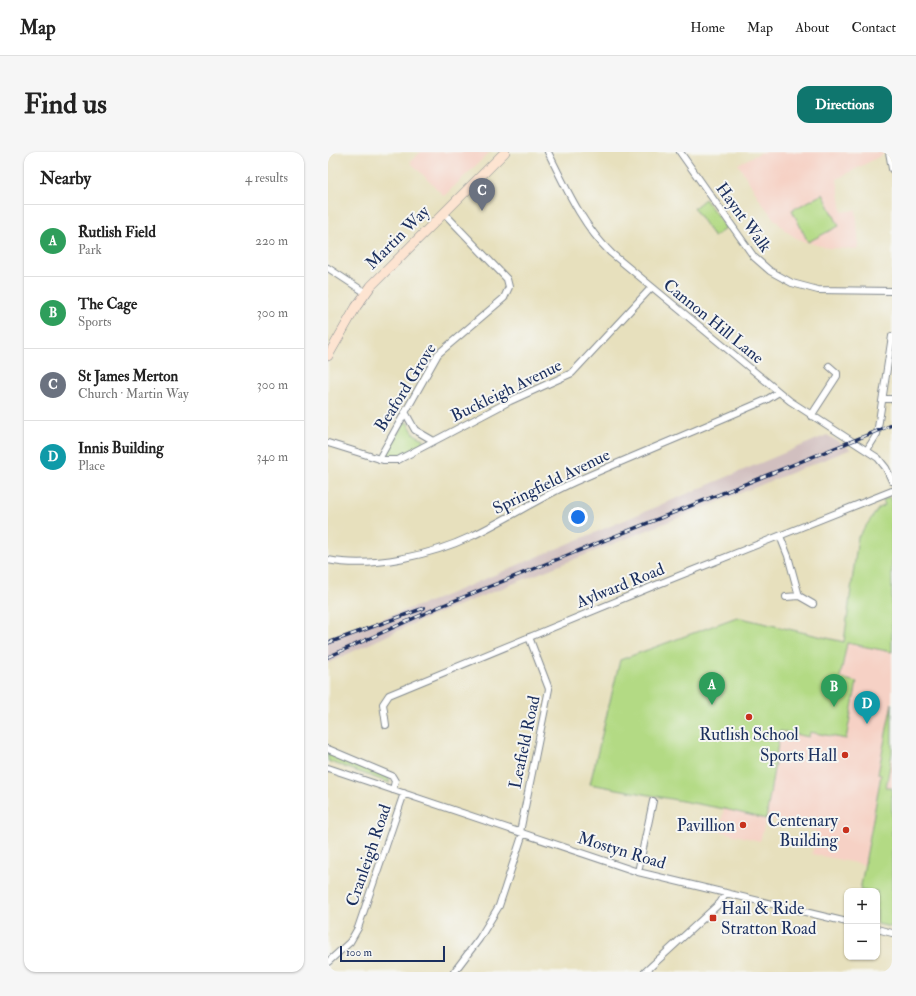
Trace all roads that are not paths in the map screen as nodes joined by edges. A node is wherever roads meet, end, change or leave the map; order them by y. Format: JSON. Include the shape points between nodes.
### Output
{"nodes":[{"id":1,"x":505,"y":152,"type":"edge"},
{"id":2,"x":548,"y":152,"type":"edge"},
{"id":3,"x":680,"y":152,"type":"edge"},
{"id":4,"x":890,"y":156,"type":"edge"},
{"id":5,"x":892,"y":169,"type":"edge"},
{"id":6,"x":444,"y":213,"type":"junction"},
{"id":7,"x":328,"y":268,"type":"edge"},
{"id":8,"x":651,"y":288,"type":"junction"},
{"id":9,"x":892,"y":291,"type":"edge"},
{"id":10,"x":366,"y":293,"type":"junction"},
{"id":11,"x":892,"y":336,"type":"edge"},
{"id":12,"x":328,"y":356,"type":"edge"},
{"id":13,"x":829,"y":366,"type":"dead end"},
{"id":14,"x":779,"y":392,"type":"junction"},
{"id":15,"x":883,"y":399,"type":"junction"},
{"id":16,"x":892,"y":400,"type":"edge"},
{"id":17,"x":406,"y":412,"type":"junction"},
{"id":18,"x":811,"y":416,"type":"junction"},
{"id":19,"x":434,"y":441,"type":"junction"},
{"id":20,"x":328,"y":443,"type":"edge"},
{"id":21,"x":868,"y":450,"type":"junction"},
{"id":22,"x":379,"y":459,"type":"junction"},
{"id":23,"x":892,"y":481,"type":"edge"},
{"id":24,"x":892,"y":491,"type":"edge"},
{"id":25,"x":780,"y":536,"type":"junction"},
{"id":26,"x":328,"y":560,"type":"edge"},
{"id":27,"x":799,"y":596,"type":"junction"},
{"id":28,"x":786,"y":597,"type":"dead end"},
{"id":29,"x":813,"y":604,"type":"dead end"},
{"id":30,"x":529,"y":637,"type":"junction"},
{"id":31,"x":386,"y":725,"type":"dead end"},
{"id":32,"x":328,"y":749,"type":"edge"},
{"id":33,"x":328,"y":768,"type":"edge"},
{"id":34,"x":394,"y":790,"type":"junction"},
{"id":35,"x":404,"y":793,"type":"junction"},
{"id":36,"x":653,"y":801,"type":"dead end"},
{"id":37,"x":522,"y":833,"type":"junction"},
{"id":38,"x":638,"y":872,"type":"junction"},
{"id":39,"x":726,"y":893,"type":"junction"},
{"id":40,"x":844,"y":921,"type":"edge"},
{"id":41,"x":880,"y":930,"type":"edge"},
{"id":42,"x":892,"y":933,"type":"edge"},
{"id":43,"x":328,"y":962,"type":"edge"},
{"id":44,"x":454,"y":972,"type":"edge"},
{"id":45,"x":645,"y":972,"type":"edge"}],
"edges":[{"from":1,"to":6,"type":"main road","name":"Martin Way"},
{"from":2,"to":8,"type":"street","name":"Cannon Hill Lane","via":[[591,231],[611,253]]},
{"from":3,"to":9,"type":"street","name":"Haynt Walk","via":[[754,257],[770,271],[792,283],[818,290]]},
{"from":4,"to":5,"type":"street"},
{"from":6,"to":10,"type":"main road","name":"Martin Way"},
{"from":6,"to":17,"type":"street","name":"Beaford Grove","via":[[507,279],[509,287],[504,298],[438,354]]},
{"from":7,"to":10,"type":"street"},
{"from":8,"to":14,"type":"street","name":"Cannon Hill Lane"},
{"from":8,"to":19,"type":"street","name":"Buckleigh Avenue","via":[[572,373],[510,401]]},
{"from":10,"to":12,"type":"main road","name":"Martin Way"},
{"from":11,"to":15,"type":"street"},
{"from":13,"to":18,"type":"street","via":[[837,376]]},
{"from":14,"to":18,"type":"street","name":"Cannon Hill Lane"},
{"from":14,"to":26,"type":"street","name":"Springfield Avenue","via":[[766,400],[545,495],[459,541],[388,560],[355,563]]},
{"from":15,"to":16,"type":"street"},
{"from":15,"to":21,"type":"street","via":[[877,434]]},
{"from":17,"to":19,"type":"street","via":[[415,430]]},
{"from":17,"to":22,"type":"street","name":"Beaford Grove"},
{"from":18,"to":21,"type":"street","name":"Cannon Hill Lane"},
{"from":19,"to":22,"type":"street","name":"Buckleigh Avenue","via":[[398,460]]},
{"from":20,"to":22,"type":"street","name":"Buckleigh Avenue"},
{"from":21,"to":23,"type":"street","name":"Cannon Hill Lane","via":[[883,462]]},
{"from":24,"to":25,"type":"street","name":"Aylward Road"},
{"from":25,"to":27,"type":"street"},
{"from":25,"to":30,"type":"street","name":"Aylward Road"},
{"from":27,"to":28,"type":"street"},
{"from":27,"to":29,"type":"street"},
{"from":30,"to":31,"type":"street","name":"Aylward Road","via":[[389,695],[383,704]]},
{"from":30,"to":37,"type":"street","name":"Leafield Road","via":[[549,689]]},
{"from":32,"to":34,"type":"street","via":[[392,776],[395,781]]},
{"from":33,"to":34,"type":"street","name":"Mostyn Road"},
{"from":34,"to":35,"type":"street","name":"Mostyn Road"},
{"from":35,"to":37,"type":"street","name":"Mostyn Road"},
{"from":35,"to":43,"type":"street","name":"Cranleigh Road","via":[[358,928],[350,942]]},
{"from":36,"to":38,"type":"street"},
{"from":37,"to":38,"type":"street","name":"Mostyn Road"},
{"from":37,"to":44,"type":"street","name":"Leafield Road","via":[[498,906]]},
{"from":38,"to":39,"type":"street","name":"Mostyn Road"},
{"from":39,"to":40,"type":"street","name":"Mostyn Road"},
{"from":39,"to":45,"type":"street","via":[[720,903]]},
{"from":41,"to":42,"type":"street"}]}
